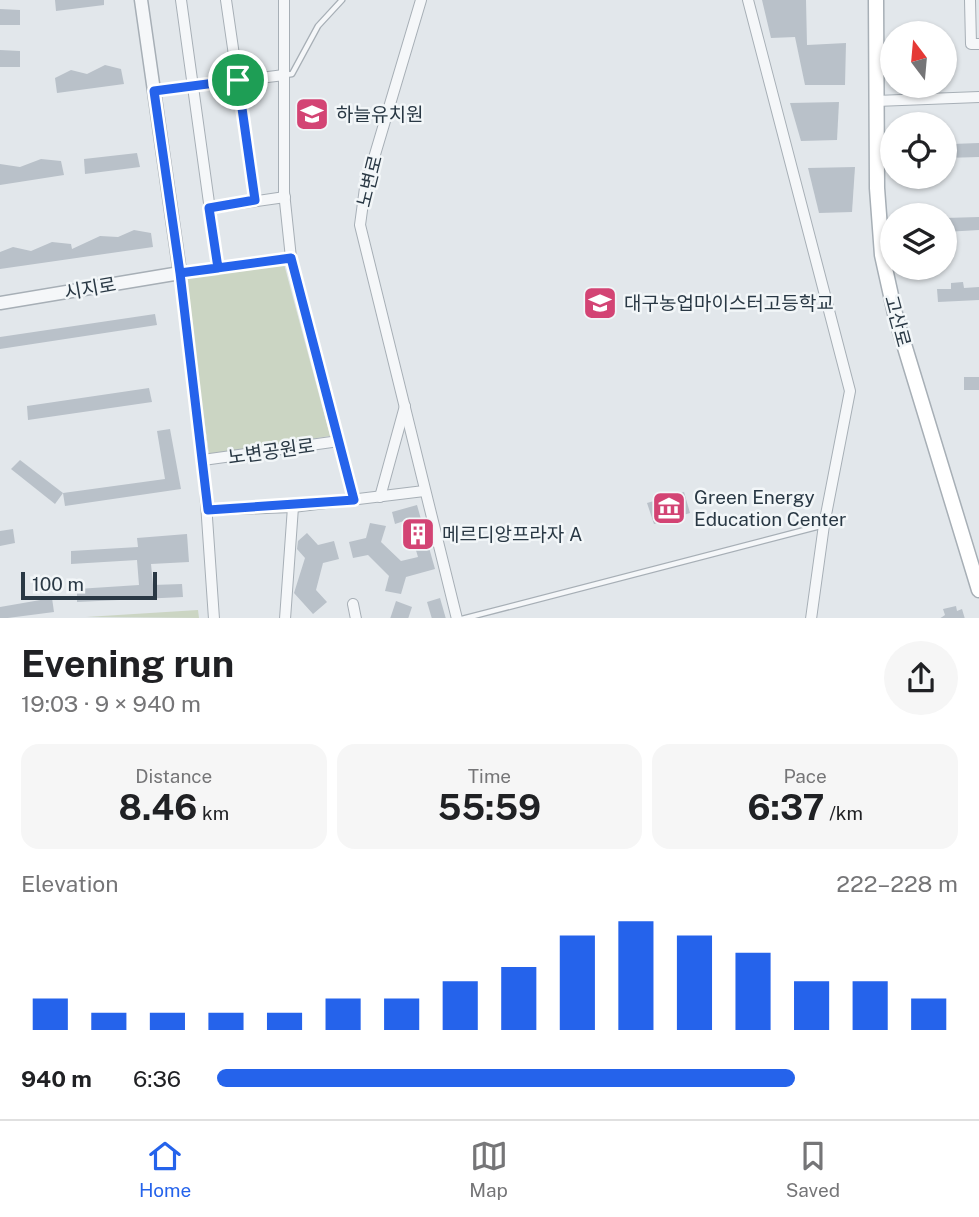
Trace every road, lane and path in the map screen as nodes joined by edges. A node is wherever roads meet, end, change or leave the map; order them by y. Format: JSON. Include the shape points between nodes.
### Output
{"nodes":[{"id":1,"x":141,"y":0,"type":"edge"},
{"id":2,"x":181,"y":0,"type":"edge"},
{"id":3,"x":226,"y":0,"type":"edge"},
{"id":4,"x":284,"y":0,"type":"edge"},
{"id":5,"x":342,"y":0,"type":"edge"},
{"id":6,"x":421,"y":0,"type":"edge"},
{"id":7,"x":748,"y":0,"type":"edge"},
{"id":8,"x":876,"y":0,"type":"edge"},
{"id":9,"x":970,"y":0,"type":"edge"},
{"id":10,"x":979,"y":44,"type":"edge"},
{"id":11,"x":284,"y":75,"type":"junction"},
{"id":12,"x":238,"y":80,"type":"junction"},
{"id":13,"x":191,"y":87,"type":"junction"},
{"id":14,"x":154,"y":91,"type":"junction"},
{"id":15,"x":979,"y":97,"type":"edge"},
{"id":16,"x":876,"y":101,"type":"junction"},
{"id":17,"x":285,"y":197,"type":"junction"},
{"id":18,"x":255,"y":200,"type":"junction"},
{"id":19,"x":209,"y":208,"type":"junction"},
{"id":20,"x":291,"y":258,"type":"junction"},
{"id":21,"x":218,"y":268,"type":"junction"},
{"id":22,"x":180,"y":273,"type":"junction"},
{"id":23,"x":0,"y":303,"type":"edge"},
{"id":24,"x":405,"y":405,"type":"junction"},
{"id":25,"x":339,"y":441,"type":"junction"},
{"id":26,"x":204,"y":460,"type":"junction"},
{"id":27,"x":424,"y":491,"type":"junction"},
{"id":28,"x":380,"y":497,"type":"junction"},
{"id":29,"x":354,"y":500,"type":"junction"},
{"id":30,"x":293,"y":507,"type":"junction"},
{"id":31,"x":208,"y":510,"type":"junction"},
{"id":32,"x":824,"y":525,"type":"junction"},
{"id":33,"x":976,"y":572,"type":"edge"},
{"id":34,"x":979,"y":590,"type":"edge"},
{"id":35,"x":353,"y":604,"type":"dead end"},
{"id":36,"x":214,"y":618,"type":"edge"},
{"id":37,"x":285,"y":618,"type":"edge"},
{"id":38,"x":356,"y":618,"type":"edge"},
{"id":39,"x":460,"y":618,"type":"edge"},
{"id":40,"x":811,"y":618,"type":"edge"}],
"edges":[{"from":1,"to":14,"type":"street","name":"노변공원로"},
{"from":2,"to":13,"type":"street"},
{"from":3,"to":12,"type":"street"},
{"from":4,"to":11,"type":"street"},
{"from":5,"to":11,"type":"lane","via":[[318,26],[292,74]]},
{"from":6,"to":24,"type":"street","name":"노변로","via":[[360,211]]},
{"from":7,"to":32,"type":"street","via":[[850,391]]},
{"from":8,"to":16,"type":"main road","name":"고산로"},
{"from":9,"to":10,"type":"street","via":[[971,44]]},
{"from":11,"to":12,"type":"street"},
{"from":11,"to":17,"type":"street"},
{"from":12,"to":13,"type":"street"},
{"from":12,"to":18,"type":"street"},
{"from":13,"to":14,"type":"street"},
{"from":13,"to":19,"type":"street"},
{"from":14,"to":22,"type":"street","name":"노변공원로"},
{"from":15,"to":16,"type":"street"},
{"from":16,"to":33,"type":"main road","name":"고산로","via":[[882,255],[896,317]]},
{"from":17,"to":18,"type":"street"},
{"from":17,"to":20,"type":"street"},
{"from":18,"to":19,"type":"street"},
{"from":19,"to":21,"type":"street"},
{"from":20,"to":21,"type":"street"},
{"from":20,"to":25,"type":"street"},
{"from":21,"to":22,"type":"street"},
{"from":22,"to":23,"type":"street","name":"시지로"},
{"from":22,"to":26,"type":"street","name":"노변공원로"},
{"from":24,"to":27,"type":"street","name":"노변로"},
{"from":24,"to":28,"type":"street","name":"노변로"},
{"from":25,"to":26,"type":"street","name":"노변공원로"},
{"from":25,"to":29,"type":"street"},
{"from":26,"to":31,"type":"street","name":"노변공원로"},
{"from":27,"to":28,"type":"street"},
{"from":27,"to":39,"type":"street","name":"노변로"},
{"from":28,"to":29,"type":"street"},
{"from":29,"to":30,"type":"street"},
{"from":30,"to":31,"type":"street"},
{"from":30,"to":37,"type":"street"},
{"from":31,"to":36,"type":"street","name":"노변공원로"},
{"from":32,"to":39,"type":"lane"},
{"from":32,"to":40,"type":"street"},
{"from":33,"to":34,"type":"main road","name":"고산로"},
{"from":35,"to":38,"type":"street"}]}
